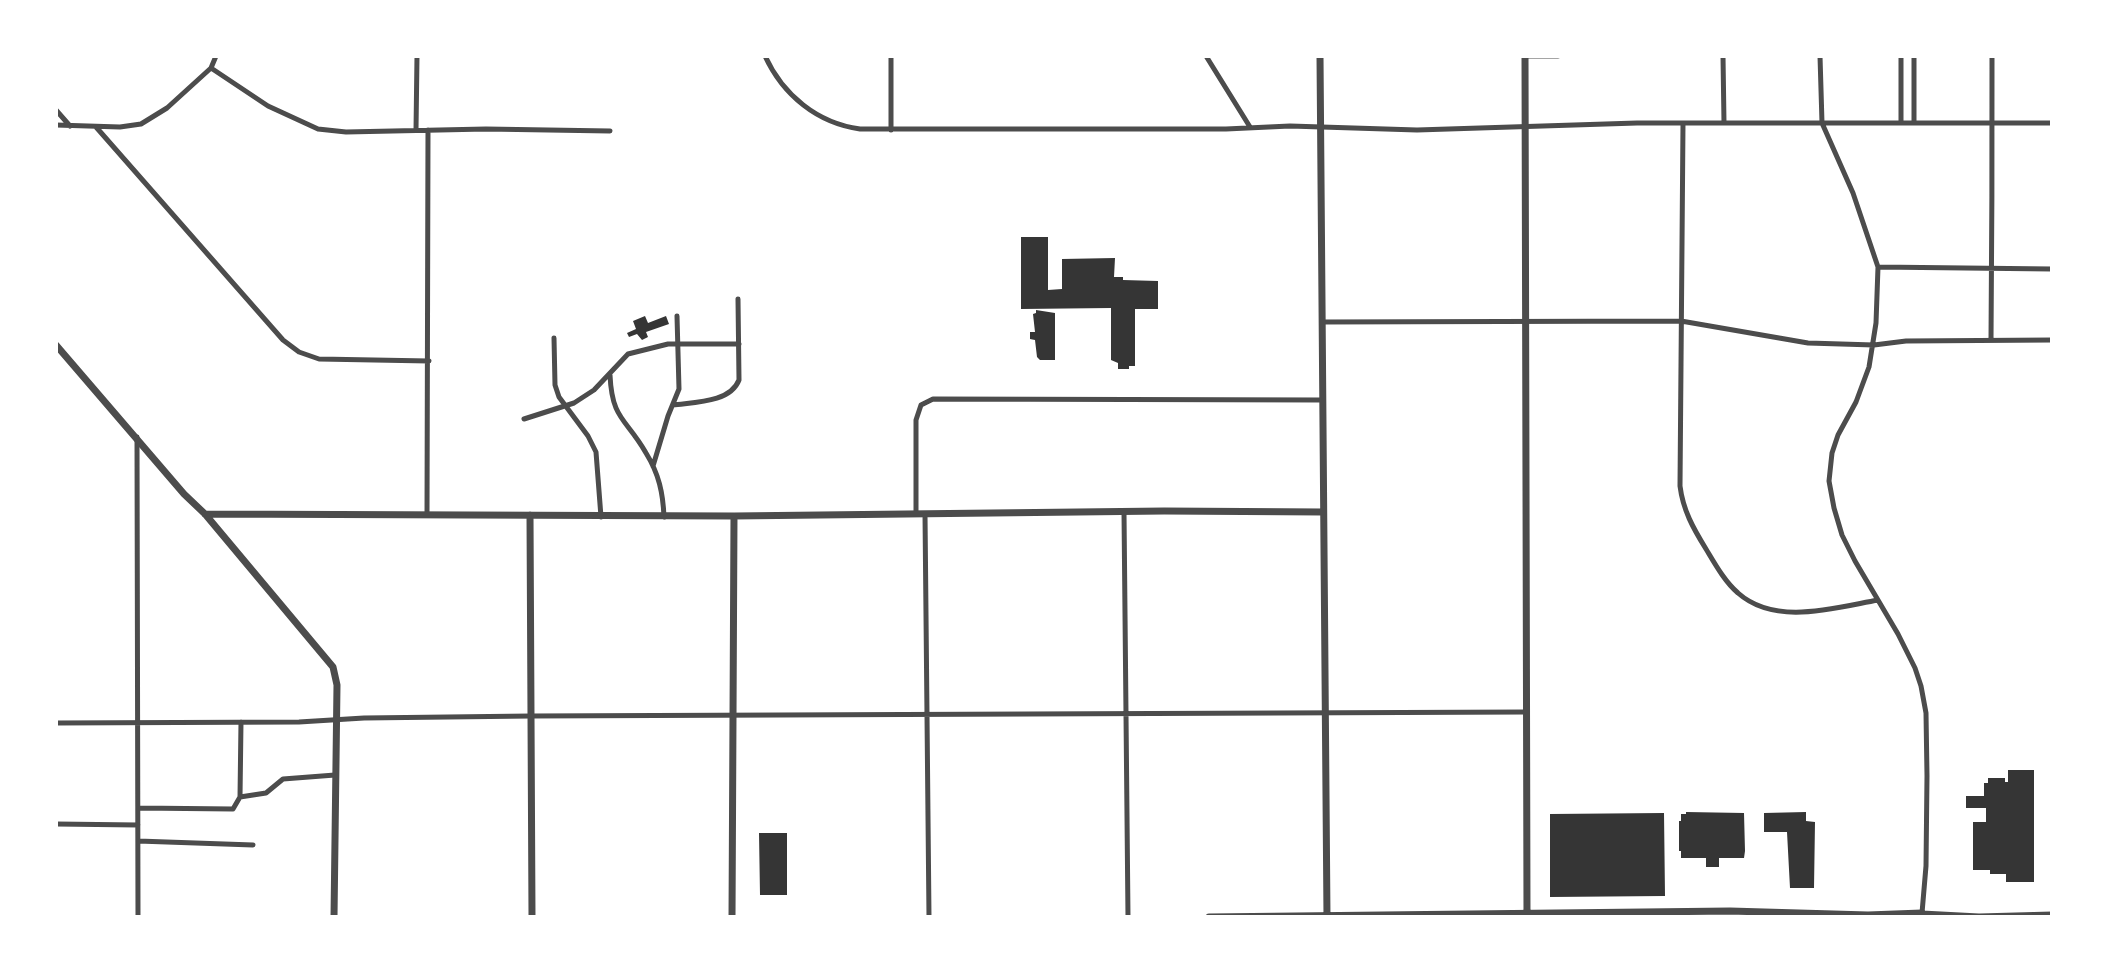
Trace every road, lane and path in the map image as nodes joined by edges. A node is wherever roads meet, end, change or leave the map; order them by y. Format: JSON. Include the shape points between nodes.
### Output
{"nodes":[{"id":1,"x":216,"y":56,"type":"edge"},
{"id":2,"x":417,"y":56,"type":"edge"},
{"id":3,"x":765,"y":56,"type":"edge"},
{"id":4,"x":891,"y":56,"type":"edge"},
{"id":5,"x":1206,"y":56,"type":"edge"},
{"id":6,"x":1320,"y":56,"type":"edge"},
{"id":7,"x":1525,"y":56,"type":"edge"},
{"id":8,"x":1558,"y":56,"type":"edge"},
{"id":9,"x":1723,"y":56,"type":"edge"},
{"id":10,"x":1820,"y":56,"type":"edge"},
{"id":11,"x":1901,"y":56,"type":"edge"},
{"id":12,"x":1914,"y":56,"type":"edge"},
{"id":13,"x":1992,"y":56,"type":"edge"},
{"id":14,"x":211,"y":68,"type":"junction"},
{"id":15,"x":56,"y":110,"type":"edge"},
{"id":16,"x":1724,"y":122,"type":"junction"},
{"id":17,"x":1901,"y":122,"type":"junction"},
{"id":18,"x":1914,"y":122,"type":"junction"},
{"id":19,"x":1991,"y":122,"type":"junction"},
{"id":20,"x":2052,"y":122,"type":"edge"},
{"id":21,"x":1684,"y":123,"type":"junction"},
{"id":22,"x":1822,"y":123,"type":"junction"},
{"id":23,"x":56,"y":125,"type":"edge"},
{"id":24,"x":70,"y":126,"type":"junction"},
{"id":25,"x":96,"y":127,"type":"junction"},
{"id":26,"x":1250,"y":127,"type":"junction"},
{"id":27,"x":1525,"y":127,"type":"junction"},
{"id":28,"x":1321,"y":128,"type":"junction"},
{"id":29,"x":416,"y":130,"type":"junction"},
{"id":30,"x":428,"y":130,"type":"junction"},
{"id":31,"x":891,"y":130,"type":"junction"},
{"id":32,"x":610,"y":131,"type":"dead end"},
{"id":33,"x":1878,"y":267,"type":"junction"},
{"id":34,"x":1992,"y":268,"type":"junction"},
{"id":35,"x":2052,"y":269,"type":"edge"},
{"id":36,"x":738,"y":299,"type":"dead end"},
{"id":37,"x":677,"y":316,"type":"dead end"},
{"id":38,"x":1526,"y":321,"type":"junction"},
{"id":39,"x":1681,"y":321,"type":"junction"},
{"id":40,"x":1322,"y":322,"type":"junction"},
{"id":41,"x":554,"y":338,"type":"dead end"},
{"id":42,"x":1991,"y":340,"type":"junction"},
{"id":43,"x":2052,"y":340,"type":"edge"},
{"id":44,"x":678,"y":344,"type":"junction"},
{"id":45,"x":739,"y":344,"type":"junction"},
{"id":46,"x":56,"y":345,"type":"edge"},
{"id":47,"x":1874,"y":345,"type":"junction"},
{"id":48,"x":429,"y":360,"type":"junction"},
{"id":49,"x":610,"y":375,"type":"junction"},
{"id":50,"x":1322,"y":400,"type":"junction"},
{"id":51,"x":673,"y":405,"type":"junction"},
{"id":52,"x":566,"y":406,"type":"junction"},
{"id":53,"x":524,"y":419,"type":"dead end"},
{"id":54,"x":137,"y":437,"type":"junction"},
{"id":55,"x":653,"y":466,"type":"junction"},
{"id":56,"x":1324,"y":512,"type":"junction"},
{"id":57,"x":1124,"y":513,"type":"junction"},
{"id":58,"x":205,"y":514,"type":"junction"},
{"id":59,"x":916,"y":514,"type":"junction"},
{"id":60,"x":925,"y":514,"type":"junction"},
{"id":61,"x":427,"y":515,"type":"junction"},
{"id":62,"x":530,"y":515,"type":"junction"},
{"id":63,"x":664,"y":516,"type":"junction"},
{"id":64,"x":734,"y":516,"type":"junction"},
{"id":65,"x":601,"y":517,"type":"junction"},
{"id":66,"x":1878,"y":600,"type":"junction"},
{"id":67,"x":1526,"y":712,"type":"junction"},
{"id":68,"x":1324,"y":713,"type":"junction"},
{"id":69,"x":733,"y":715,"type":"junction"},
{"id":70,"x":927,"y":715,"type":"junction"},
{"id":71,"x":1126,"y":715,"type":"junction"},
{"id":72,"x":531,"y":716,"type":"junction"},
{"id":73,"x":336,"y":720,"type":"junction"},
{"id":74,"x":241,"y":722,"type":"junction"},
{"id":75,"x":56,"y":723,"type":"edge"},
{"id":76,"x":137,"y":723,"type":"junction"},
{"id":77,"x":335,"y":775,"type":"junction"},
{"id":78,"x":240,"y":797,"type":"junction"},
{"id":79,"x":138,"y":808,"type":"junction"},
{"id":80,"x":56,"y":824,"type":"edge"},
{"id":81,"x":138,"y":825,"type":"junction"},
{"id":82,"x":138,"y":841,"type":"junction"},
{"id":83,"x":253,"y":845,"type":"dead end"},
{"id":84,"x":1730,"y":914,"type":"edge"},
{"id":85,"x":2052,"y":914,"type":"edge"},
{"id":86,"x":1527,"y":915,"type":"edge"},
{"id":87,"x":1326,"y":916,"type":"edge"},
{"id":88,"x":1885,"y":916,"type":"edge"},
{"id":89,"x":1922,"y":916,"type":"edge"},
{"id":90,"x":138,"y":917,"type":"edge"},
{"id":91,"x":334,"y":917,"type":"edge"},
{"id":92,"x":532,"y":917,"type":"edge"},
{"id":93,"x":732,"y":917,"type":"edge"},
{"id":94,"x":929,"y":917,"type":"edge"},
{"id":95,"x":1128,"y":917,"type":"edge"},
{"id":96,"x":1209,"y":917,"type":"edge"}],
"edges":[{"from":1,"to":14,"type":"street"},
{"from":2,"to":29,"type":"street"},
{"from":3,"to":31,"type":"street","via":[[778,80],[815,114],[860,129]]},
{"from":4,"to":31,"type":"street"},
{"from":5,"to":26,"type":"street"},
{"from":6,"to":28,"type":"street"},
{"from":7,"to":8,"type":"street"},
{"from":7,"to":27,"type":"street"},
{"from":9,"to":16,"type":"street"},
{"from":10,"to":22,"type":"street"},
{"from":11,"to":17,"type":"street"},
{"from":12,"to":18,"type":"street"},
{"from":13,"to":19,"type":"street"},
{"from":14,"to":25,"type":"street","via":[[167,108],[141,124]]},
{"from":14,"to":29,"type":"street","via":[[268,106],[318,129]]},
{"from":15,"to":24,"type":"street"},
{"from":16,"to":21,"type":"street"},
{"from":16,"to":22,"type":"street"},
{"from":17,"to":18,"type":"street"},
{"from":17,"to":22,"type":"street"},
{"from":18,"to":19,"type":"street"},
{"from":19,"to":20,"type":"street"},
{"from":19,"to":34,"type":"street"},
{"from":21,"to":27,"type":"street"},
{"from":21,"to":39,"type":"street"},
{"from":22,"to":33,"type":"street","via":[[1853,193]]},
{"from":23,"to":24,"type":"street"},
{"from":24,"to":25,"type":"street"},
{"from":25,"to":48,"type":"street","via":[[283,340],[299,352],[330,360]]},
{"from":26,"to":28,"type":"street"},
{"from":26,"to":31,"type":"street"},
{"from":27,"to":28,"type":"street"},
{"from":27,"to":38,"type":"street"},
{"from":28,"to":40,"type":"street"},
{"from":29,"to":30,"type":"street"},
{"from":30,"to":32,"type":"street"},
{"from":30,"to":48,"type":"street"},
{"from":33,"to":34,"type":"street"},
{"from":33,"to":47,"type":"street"},
{"from":34,"to":35,"type":"street"},
{"from":34,"to":42,"type":"street"},
{"from":36,"to":45,"type":"street"},
{"from":37,"to":44,"type":"street"},
{"from":38,"to":39,"type":"street"},
{"from":38,"to":40,"type":"street"},
{"from":38,"to":67,"type":"street"},
{"from":39,"to":47,"type":"street","via":[[1786,341]]},
{"from":39,"to":66,"type":"street","via":[[1682,503],[1713,562],[1737,592],[1754,604],[1784,612]]},
{"from":40,"to":50,"type":"street"},
{"from":41,"to":52,"type":"street","via":[[555,385]]},
{"from":42,"to":43,"type":"street"},
{"from":42,"to":47,"type":"street"},
{"from":44,"to":45,"type":"street"},
{"from":44,"to":49,"type":"street","via":[[628,354]]},
{"from":44,"to":51,"type":"street","via":[[680,390]]},
{"from":45,"to":51,"type":"street","via":[[736,387],[723,396]]},
{"from":46,"to":54,"type":"street"},
{"from":47,"to":66,"type":"street","via":[[1864,385],[1832,453],[1829,481],[1842,535]]},
{"from":48,"to":61,"type":"street"},
{"from":49,"to":52,"type":"street"},
{"from":49,"to":55,"type":"street","via":[[611,399],[618,416]]},
{"from":50,"to":56,"type":"street"},
{"from":50,"to":59,"type":"street","via":[[933,399],[920,405],[916,421]]},
{"from":51,"to":55,"type":"street"},
{"from":52,"to":53,"type":"street"},
{"from":52,"to":65,"type":"street","via":[[596,452]]},
{"from":54,"to":58,"type":"street"},
{"from":54,"to":76,"type":"street"},
{"from":55,"to":63,"type":"street","via":[[662,489]]},
{"from":56,"to":57,"type":"street"},
{"from":56,"to":68,"type":"street"},
{"from":57,"to":60,"type":"street"},
{"from":57,"to":71,"type":"street"},
{"from":58,"to":61,"type":"street"},
{"from":58,"to":73,"type":"street","via":[[333,667]]},
{"from":59,"to":60,"type":"street"},
{"from":59,"to":64,"type":"street"},
{"from":60,"to":70,"type":"street"},
{"from":61,"to":62,"type":"street"},
{"from":62,"to":65,"type":"street"},
{"from":62,"to":72,"type":"street"},
{"from":63,"to":64,"type":"street"},
{"from":63,"to":65,"type":"street"},
{"from":64,"to":69,"type":"street"},
{"from":66,"to":89,"type":"street","via":[[1915,668],[1926,713]]},
{"from":67,"to":68,"type":"street"},
{"from":67,"to":86,"type":"street"},
{"from":68,"to":71,"type":"street"},
{"from":68,"to":87,"type":"street"},
{"from":69,"to":70,"type":"street"},
{"from":69,"to":72,"type":"street"},
{"from":69,"to":93,"type":"street"},
{"from":70,"to":71,"type":"street"},
{"from":70,"to":94,"type":"street"},
{"from":71,"to":95,"type":"street"},
{"from":72,"to":73,"type":"street"},
{"from":72,"to":92,"type":"street"},
{"from":73,"to":74,"type":"street"},
{"from":73,"to":77,"type":"street"},
{"from":74,"to":76,"type":"street"},
{"from":74,"to":78,"type":"street"},
{"from":75,"to":76,"type":"street"},
{"from":76,"to":79,"type":"street"},
{"from":77,"to":78,"type":"street","via":[[283,779],[266,793]]},
{"from":77,"to":91,"type":"street"},
{"from":78,"to":79,"type":"street","via":[[233,809]]},
{"from":79,"to":81,"type":"street"},
{"from":80,"to":81,"type":"street"},
{"from":81,"to":82,"type":"street"},
{"from":82,"to":83,"type":"street"},
{"from":82,"to":90,"type":"street"},
{"from":84,"to":86,"type":"street"},
{"from":84,"to":88,"type":"street"},
{"from":85,"to":89,"type":"street"},
{"from":86,"to":87,"type":"street"},
{"from":87,"to":96,"type":"street"},
{"from":88,"to":89,"type":"street"}]}
